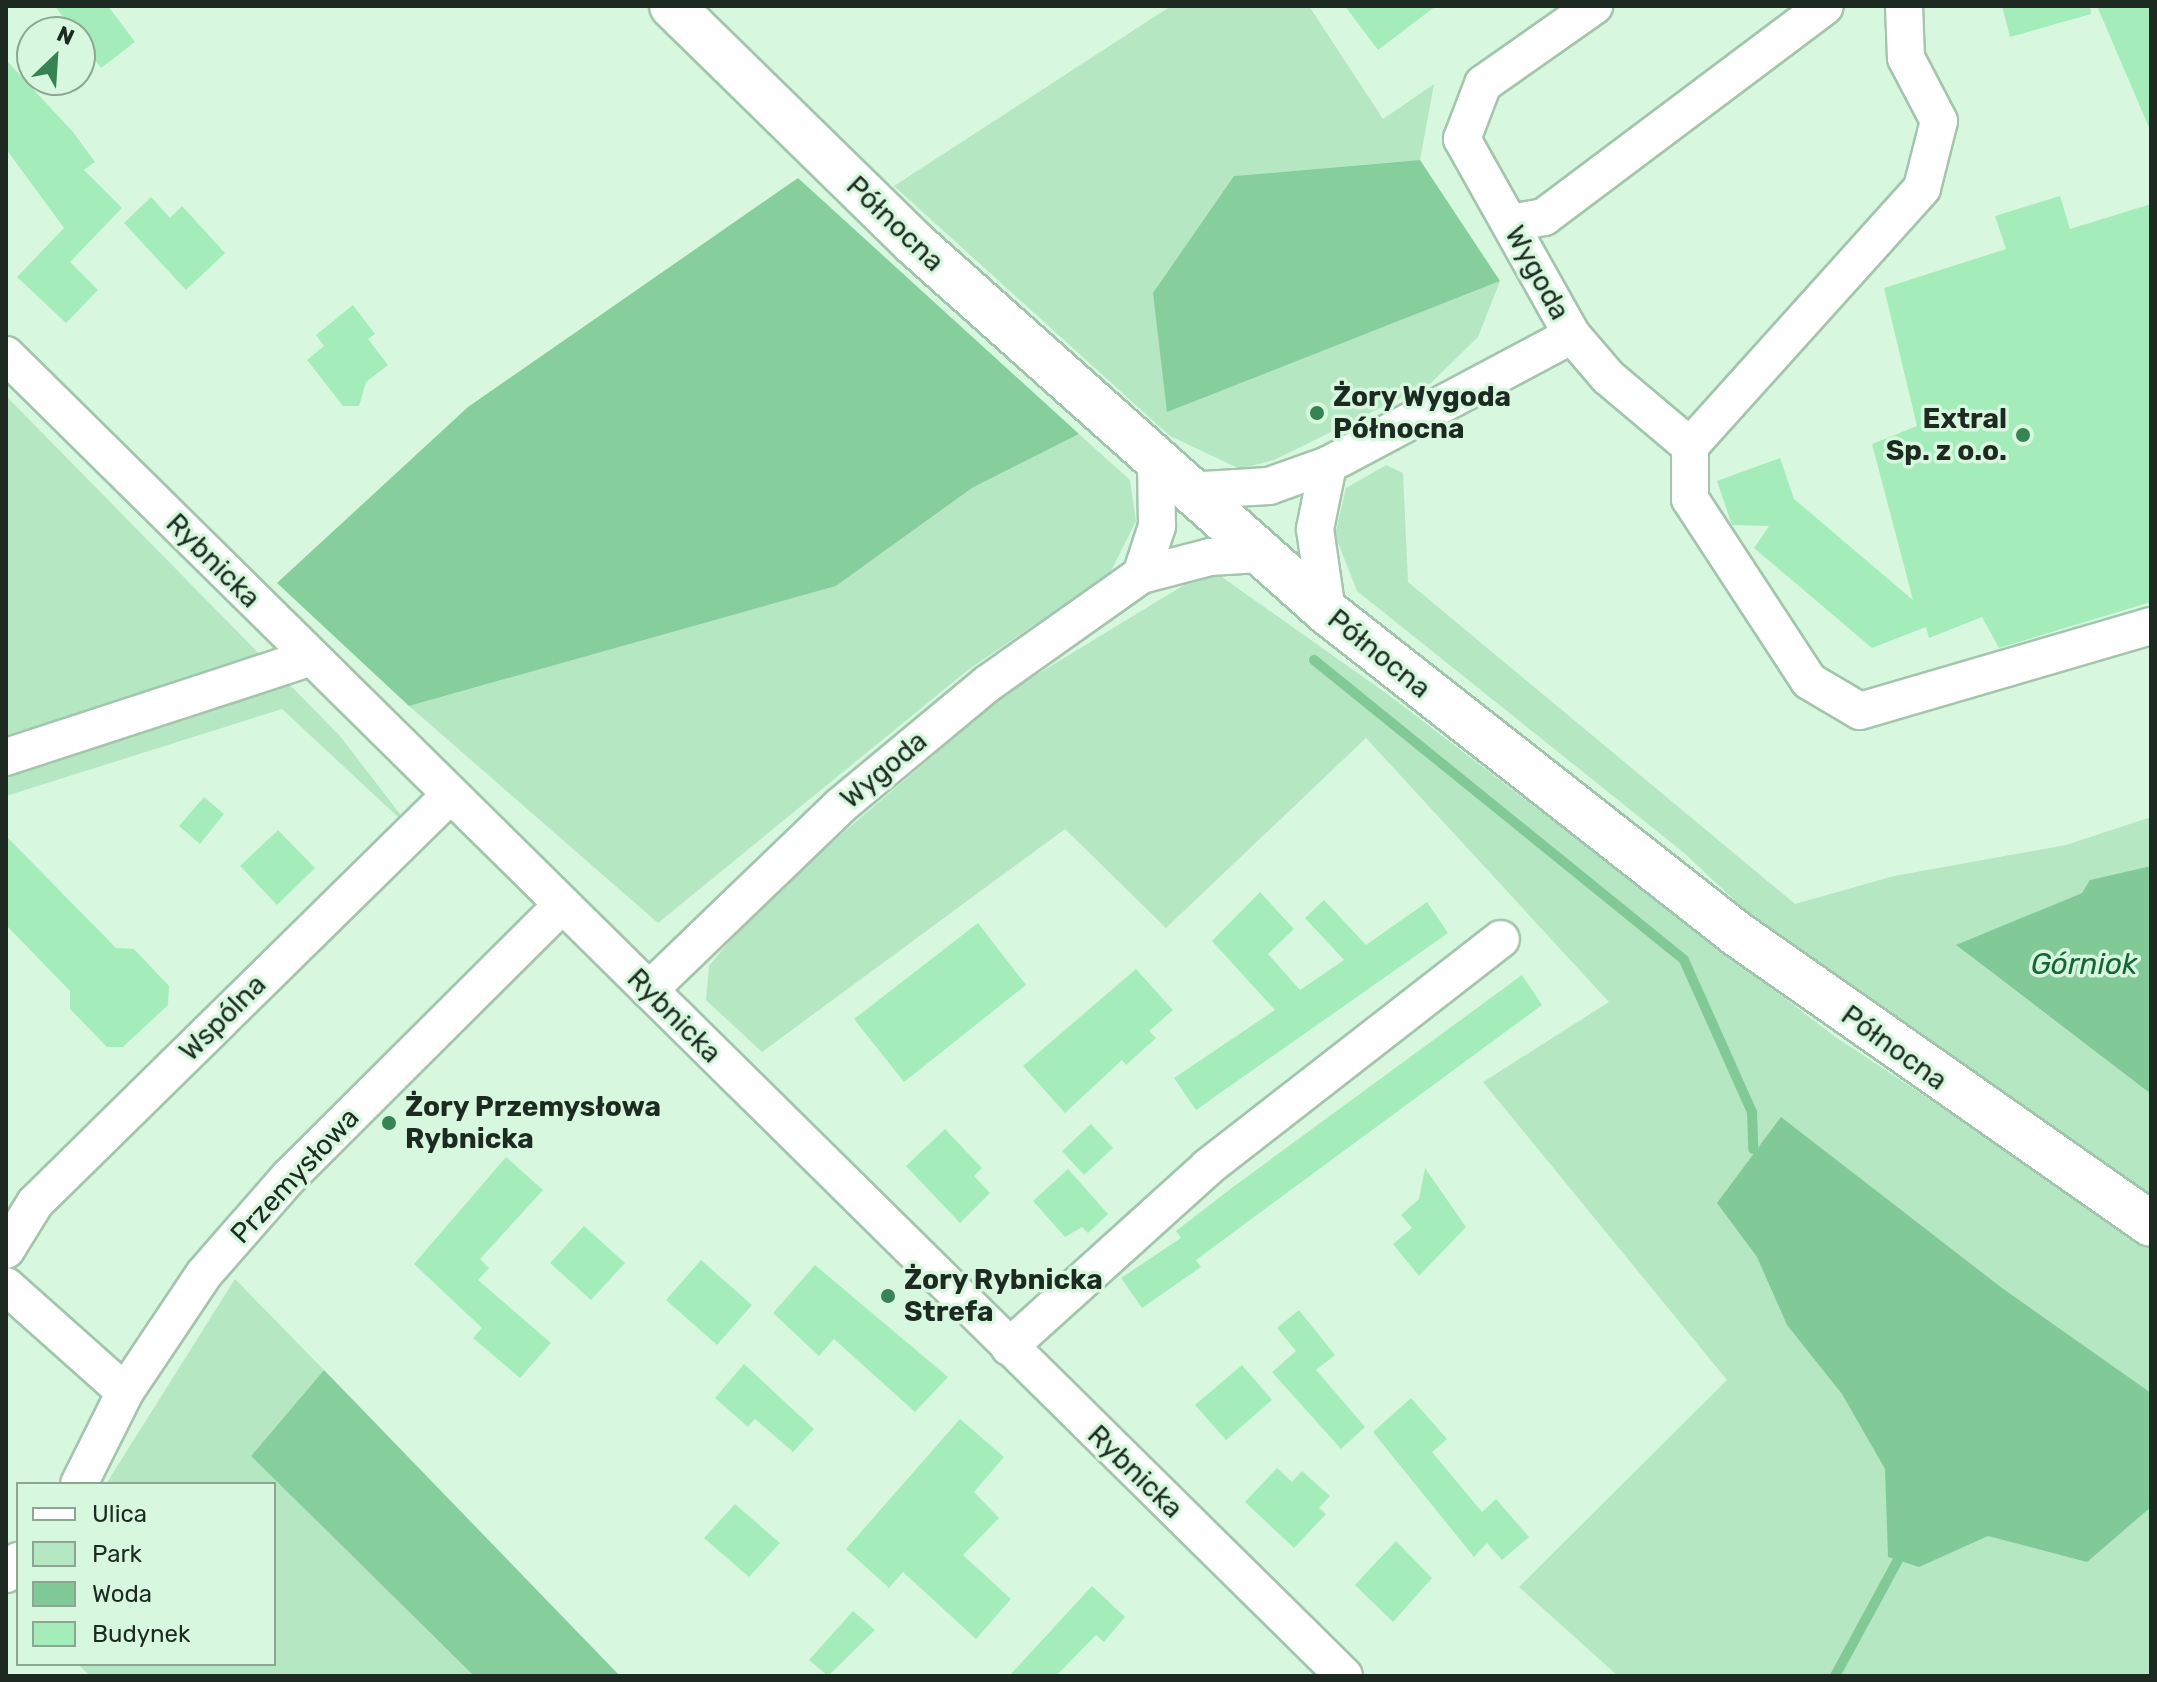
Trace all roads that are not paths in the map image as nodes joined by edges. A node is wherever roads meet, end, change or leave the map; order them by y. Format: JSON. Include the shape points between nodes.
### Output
{"nodes":[{"id":1,"x":672,"y":6,"type":"edge"},
{"id":2,"x":1594,"y":6,"type":"edge"},
{"id":3,"x":1825,"y":6,"type":"edge"},
{"id":4,"x":1904,"y":6,"type":"edge"},
{"id":5,"x":1510,"y":223,"type":"junction"},
{"id":6,"x":1572,"y":335,"type":"junction"},
{"id":7,"x":6,"y":355,"type":"edge"},
{"id":8,"x":1690,"y":446,"type":"junction"},
{"id":9,"x":1328,"y":465,"type":"junction"},
{"id":10,"x":1172,"y":478,"type":"junction"},
{"id":11,"x":1258,"y":554,"type":"junction"},
{"id":12,"x":1141,"y":575,"type":"junction"},
{"id":13,"x":1327,"y":612,"type":"junction"},
{"id":14,"x":2151,"y":626,"type":"edge"},
{"id":15,"x":309,"y":658,"type":"junction"},
{"id":16,"x":6,"y":757,"type":"edge"},
{"id":17,"x":450,"y":795,"type":"junction"},
{"id":18,"x":562,"y":905,"type":"junction"},
{"id":19,"x":1501,"y":939,"type":"dead end"},
{"id":20,"x":649,"y":990,"type":"junction"},
{"id":21,"x":2151,"y":1224,"type":"edge"},
{"id":22,"x":6,"y":1250,"type":"edge"},
{"id":23,"x":6,"y":1286,"type":"edge"},
{"id":24,"x":1009,"y":1347,"type":"junction"},
{"id":25,"x":125,"y":1392,"type":"junction"},
{"id":26,"x":80,"y":1482,"type":"edge"},
{"id":27,"x":1344,"y":1676,"type":"edge"}],
"edges":[{"from":1,"to":10,"type":"main road","name":"Północna","via":[[903,233]]},
{"from":2,"to":5,"type":"street","name":"Wygoda","via":[[1483,84],[1462,139]]},
{"from":3,"to":5,"type":"street","via":[[1544,217]]},
{"from":4,"to":8,"type":"street","via":[[1906,58],[1939,121],[1922,188]]},
{"from":5,"to":6,"type":"street","name":"Wygoda"},
{"from":6,"to":8,"type":"street","via":[[1608,377]]},
{"from":6,"to":9,"type":"street","name":"Wygoda"},
{"from":7,"to":15,"type":"street","name":"Rybnicka"},
{"from":8,"to":14,"type":"street","via":[[1690,499],[1809,681],[1860,711]]},
{"from":9,"to":10,"type":"street","name":"Wygoda","via":[[1269,486]]},
{"from":9,"to":13,"type":"street","via":[[1315,529]]},
{"from":10,"to":11,"type":"main road","name":"Północna"},
{"from":10,"to":12,"type":"street"},
{"from":11,"to":12,"type":"street","via":[[1210,557]]},
{"from":11,"to":13,"type":"main road","name":"Północna"},
{"from":12,"to":20,"type":"street","name":"Wygoda","via":[[987,684],[840,806]]},
{"from":13,"to":21,"type":"main road","name":"Północna","via":[[1711,915]]},
{"from":15,"to":16,"type":"street"},
{"from":15,"to":17,"type":"street","name":"Rybnicka"},
{"from":17,"to":18,"type":"street","name":"Rybnicka"},
{"from":17,"to":22,"type":"street","name":"Wspólna","via":[[35,1203]]},
{"from":18,"to":20,"type":"street","name":"Rybnicka"},
{"from":18,"to":25,"type":"street","name":"Przemysłowa","via":[[289,1177],[204,1274]]},
{"from":19,"to":24,"type":"street","via":[[1208,1167]]},
{"from":20,"to":24,"type":"street","name":"Rybnicka"},
{"from":23,"to":25,"type":"street"},
{"from":24,"to":27,"type":"street","name":"Rybnicka"},
{"from":25,"to":26,"type":"street","name":"Przemysłowa"}]}
